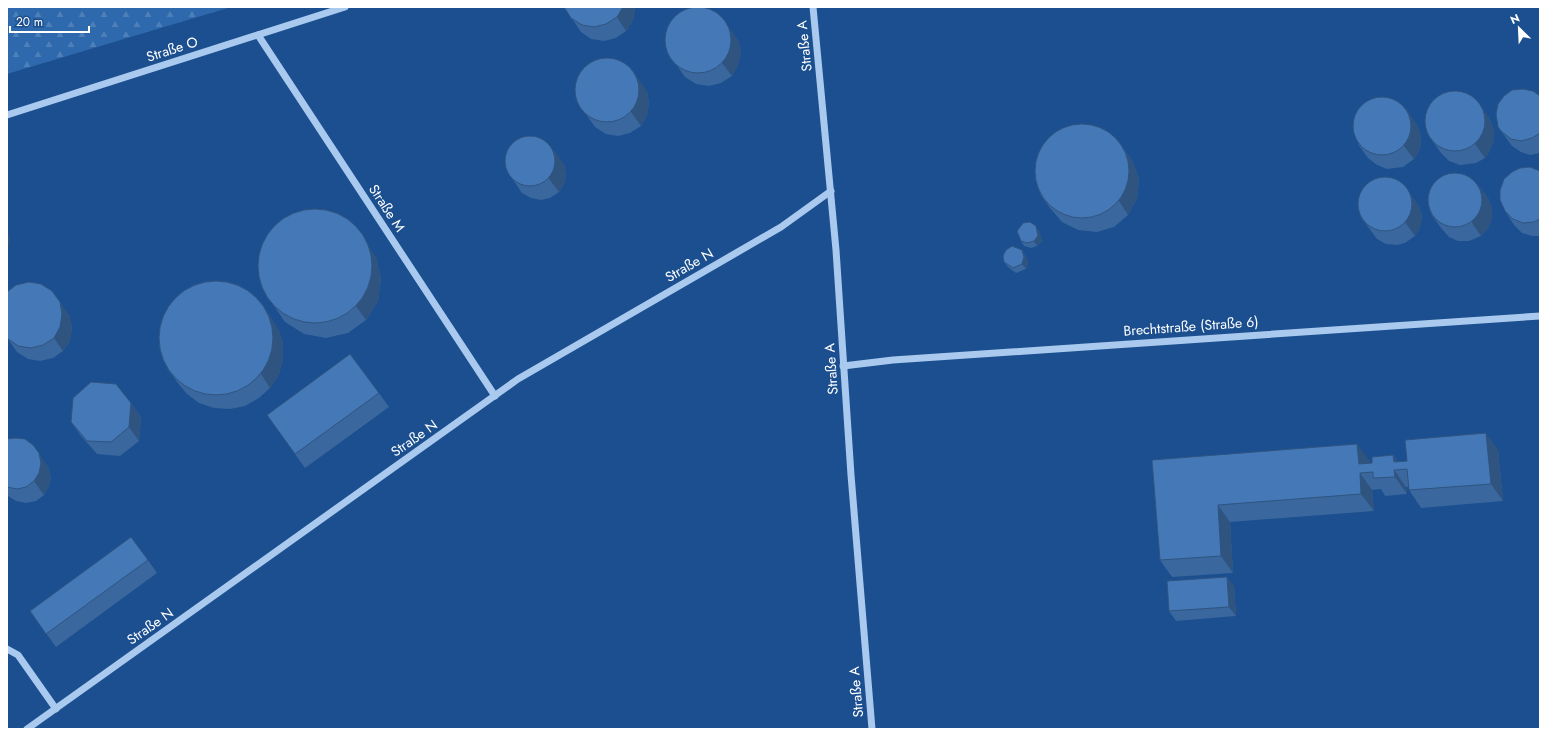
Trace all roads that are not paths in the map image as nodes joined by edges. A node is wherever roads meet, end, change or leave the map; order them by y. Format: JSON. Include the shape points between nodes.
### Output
{"nodes":[{"id":1,"x":345,"y":7,"type":"edge"},
{"id":2,"x":813,"y":7,"type":"edge"},
{"id":3,"x":258,"y":35,"type":"junction"},
{"id":4,"x":7,"y":115,"type":"edge"},
{"id":5,"x":831,"y":191,"type":"junction"},
{"id":6,"x":1540,"y":316,"type":"edge"},
{"id":7,"x":843,"y":366,"type":"junction"},
{"id":8,"x":495,"y":396,"type":"junction"},
{"id":9,"x":7,"y":649,"type":"edge"},
{"id":10,"x":56,"y":709,"type":"junction"},
{"id":11,"x":27,"y":729,"type":"edge"},
{"id":12,"x":872,"y":729,"type":"edge"}],
"edges":[{"from":1,"to":3,"type":"street","name":"Straße O"},
{"from":2,"to":5,"type":"street","name":"Straße A"},
{"from":3,"to":4,"type":"street","name":"Straße O"},
{"from":3,"to":8,"type":"street","name":"Straße M"},
{"from":5,"to":7,"type":"street","name":"Straße A"},
{"from":5,"to":8,"type":"street","name":"Straße N","via":[[781,227],[525,375]]},
{"from":6,"to":7,"type":"street","name":"Brechtstraße (Straße 6)","via":[[900,359]]},
{"from":7,"to":12,"type":"street","name":"Straße A"},
{"from":8,"to":10,"type":"street","name":"Straße N"},
{"from":9,"to":10,"type":"street","via":[[18,656]]},
{"from":10,"to":11,"type":"street","name":"Straße N"}]}
